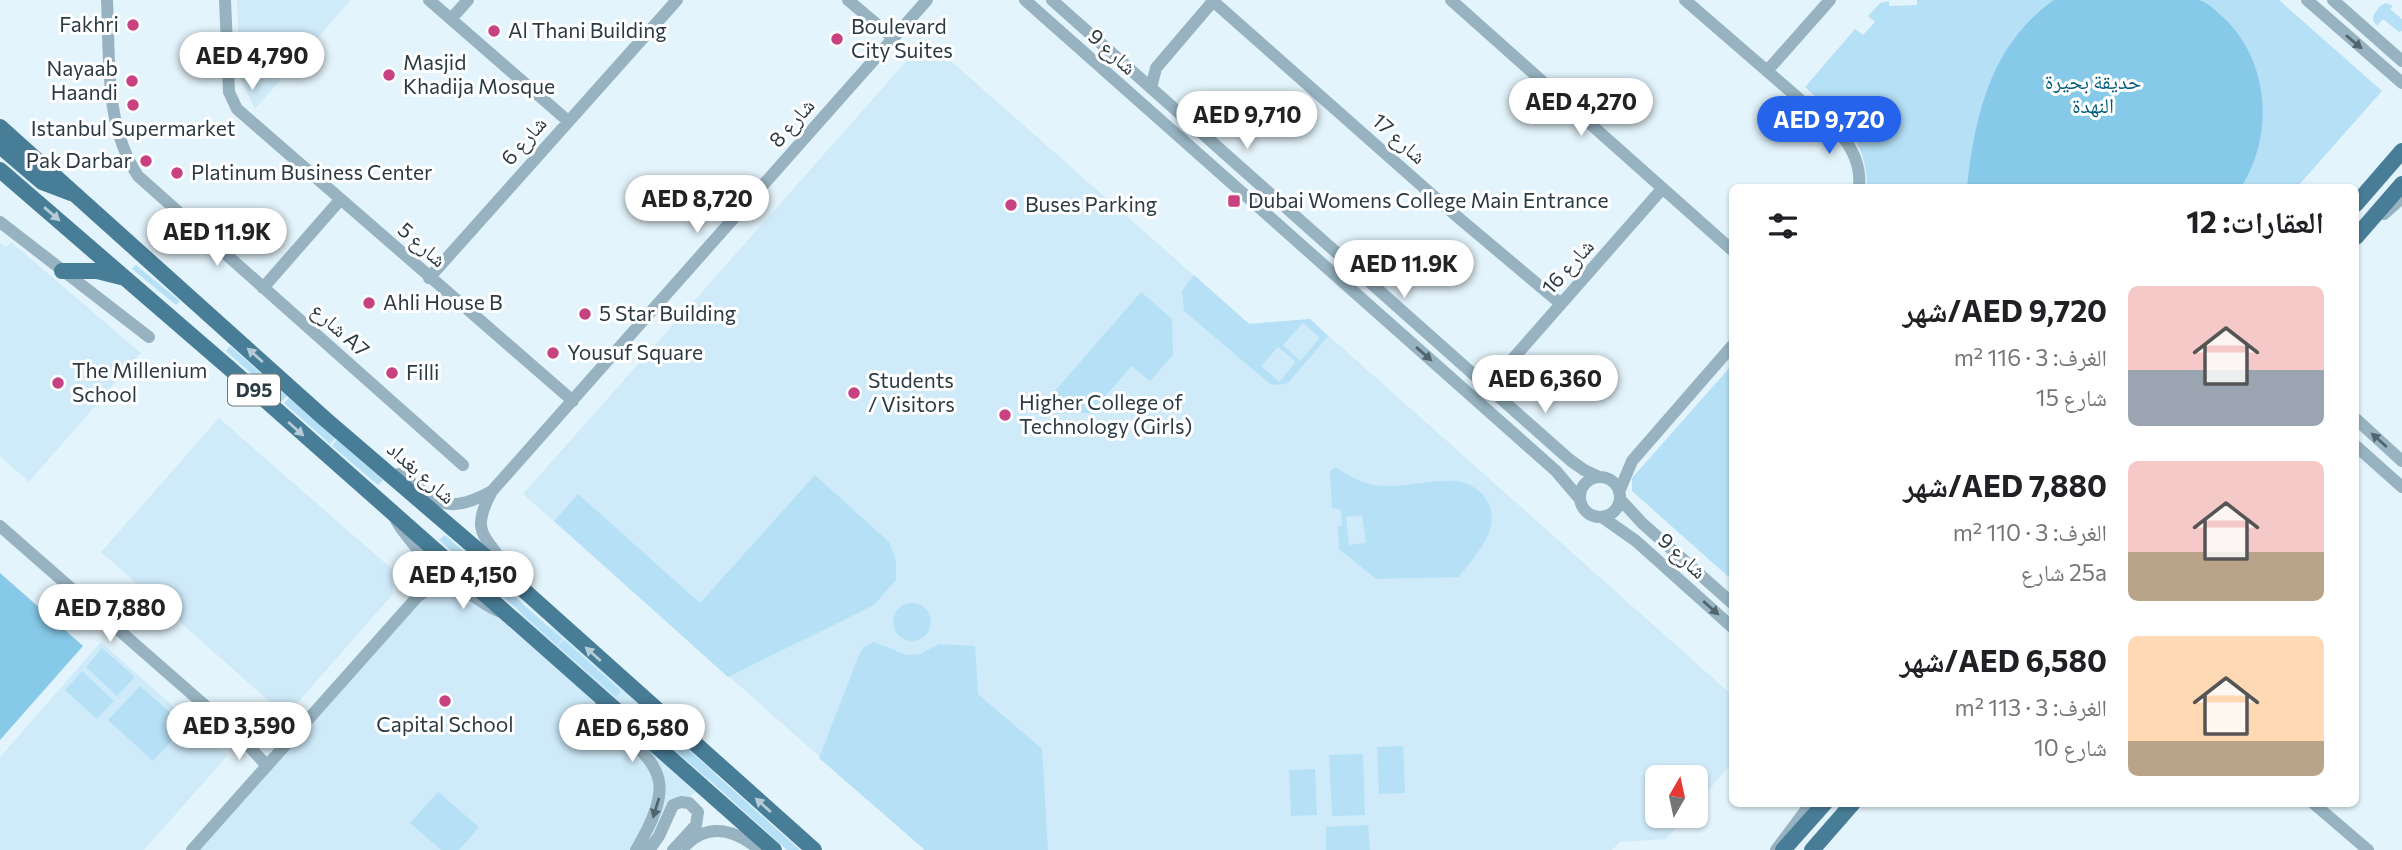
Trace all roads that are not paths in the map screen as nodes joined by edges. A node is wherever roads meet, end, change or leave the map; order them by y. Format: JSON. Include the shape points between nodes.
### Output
{"nodes":[{"id":1,"x":107,"y":0,"type":"edge"},
{"id":2,"x":225,"y":0,"type":"edge"},
{"id":3,"x":429,"y":0,"type":"edge"},
{"id":4,"x":468,"y":0,"type":"edge"},
{"id":5,"x":677,"y":0,"type":"edge"},
{"id":6,"x":848,"y":0,"type":"edge"},
{"id":7,"x":927,"y":0,"type":"edge"},
{"id":8,"x":1025,"y":0,"type":"edge"},
{"id":9,"x":1052,"y":0,"type":"edge"},
{"id":10,"x":1451,"y":0,"type":"edge"},
{"id":11,"x":1685,"y":0,"type":"edge"},
{"id":12,"x":1830,"y":0,"type":"edge"},
{"id":13,"x":2307,"y":0,"type":"edge"},
{"id":14,"x":2333,"y":0,"type":"edge"},
{"id":15,"x":1213,"y":1,"type":"edge"},
{"id":16,"x":451,"y":19,"type":"junction"},
{"id":17,"x":893,"y":38,"type":"junction"},
{"id":18,"x":2402,"y":61,"type":"edge"},
{"id":19,"x":1156,"y":68,"type":"junction"},
{"id":20,"x":1767,"y":71,"type":"junction"},
{"id":21,"x":1137,"y":75,"type":"junction"},
{"id":22,"x":2402,"y":83,"type":"edge"},
{"id":23,"x":1151,"y":88,"type":"junction"},
{"id":24,"x":568,"y":121,"type":"junction"},
{"id":25,"x":1825,"y":122,"type":"junction"},
{"id":26,"x":0,"y":127,"type":"edge"},
{"id":27,"x":2402,"y":139,"type":"edge"},
{"id":28,"x":0,"y":146,"type":"edge"},
{"id":29,"x":2402,"y":151,"type":"edge"},
{"id":30,"x":2387,"y":167,"type":"junction"},
{"id":31,"x":0,"y":170,"type":"edge"},
{"id":32,"x":1851,"y":184,"type":"edge"},
{"id":33,"x":1859,"y":184,"type":"edge"},
{"id":34,"x":2402,"y":184,"type":"edge"},
{"id":35,"x":1662,"y":189,"type":"junction"},
{"id":36,"x":77,"y":194,"type":"junction"},
{"id":37,"x":2402,"y":198,"type":"edge"},
{"id":38,"x":340,"y":200,"type":"junction"},
{"id":39,"x":2359,"y":200,"type":"edge"},
{"id":40,"x":0,"y":222,"type":"edge"},
{"id":41,"x":2361,"y":231,"type":"edge"},
{"id":42,"x":1729,"y":247,"type":"edge"},
{"id":43,"x":61,"y":271,"type":"junction"},
{"id":44,"x":429,"y":278,"type":"junction"},
{"id":45,"x":127,"y":279,"type":"junction"},
{"id":46,"x":263,"y":288,"type":"junction"},
{"id":47,"x":1561,"y":304,"type":"junction"},
{"id":48,"x":1368,"y":305,"type":"junction"},
{"id":49,"x":1432,"y":336,"type":"junction"},
{"id":50,"x":149,"y":337,"type":"dead end"},
{"id":51,"x":1729,"y":349,"type":"edge"},
{"id":52,"x":1503,"y":370,"type":"junction"},
{"id":53,"x":1476,"y":376,"type":"junction"},
{"id":54,"x":1499,"y":396,"type":"junction"},
{"id":55,"x":573,"y":401,"type":"junction"},
{"id":56,"x":2359,"y":422,"type":"edge"},
{"id":57,"x":361,"y":449,"type":"junction"},
{"id":58,"x":2359,"y":449,"type":"edge"},
{"id":59,"x":1632,"y":461,"type":"junction"},
{"id":60,"x":2402,"y":461,"type":"edge"},
{"id":61,"x":463,"y":465,"type":"dead end"},
{"id":62,"x":1603,"y":477,"type":"junction"},
{"id":63,"x":2402,"y":487,"type":"edge"},
{"id":64,"x":492,"y":491,"type":"junction"},
{"id":65,"x":1620,"y":496,"type":"junction"},
{"id":66,"x":1579,"y":498,"type":"junction"},
{"id":67,"x":394,"y":514,"type":"junction"},
{"id":68,"x":1602,"y":517,"type":"junction"},
{"id":69,"x":0,"y":526,"type":"edge"},
{"id":70,"x":509,"y":577,"type":"junction"},
{"id":71,"x":418,"y":596,"type":"junction"},
{"id":72,"x":1729,"y":600,"type":"edge"},
{"id":73,"x":505,"y":612,"type":"junction"},
{"id":74,"x":1729,"y":624,"type":"edge"},
{"id":75,"x":594,"y":690,"type":"junction"},
{"id":76,"x":270,"y":762,"type":"junction"},
{"id":77,"x":1808,"y":807,"type":"edge"},
{"id":78,"x":1821,"y":807,"type":"edge"},
{"id":79,"x":1850,"y":807,"type":"edge"},
{"id":80,"x":2318,"y":807,"type":"edge"},
{"id":81,"x":1816,"y":847,"type":"edge"},
{"id":82,"x":192,"y":850,"type":"edge"},
{"id":83,"x":636,"y":850,"type":"edge"},
{"id":84,"x":649,"y":850,"type":"edge"},
{"id":85,"x":673,"y":850,"type":"edge"},
{"id":86,"x":681,"y":850,"type":"edge"},
{"id":87,"x":760,"y":850,"type":"edge"},
{"id":88,"x":774,"y":850,"type":"edge"},
{"id":89,"x":814,"y":850,"type":"edge"},
{"id":90,"x":1776,"y":850,"type":"edge"},
{"id":91,"x":1783,"y":850,"type":"edge"},
{"id":92,"x":2368,"y":850,"type":"edge"}],
"edges":[{"from":1,"to":46,"type":"street","name":"شارع A7","via":[[114,118],[130,163],[138,176]]},
{"from":2,"to":38,"type":"street","name":"شارع 5","via":[[230,98]]},
{"from":3,"to":16,"type":"street"},
{"from":4,"to":16,"type":"street"},
{"from":5,"to":24,"type":"street","name":"شارع 6"},
{"from":6,"to":17,"type":"street"},
{"from":7,"to":17,"type":"street","name":"شارع 8"},
{"from":8,"to":48,"type":"street","name":"شارع 9"},
{"from":9,"to":21,"type":"street","name":"شارع 9"},
{"from":10,"to":35,"type":"street"},
{"from":11,"to":20,"type":"street"},
{"from":12,"to":20,"type":"street"},
{"from":13,"to":22,"type":"street","one_way":true},
{"from":14,"to":18,"type":"street"},
{"from":15,"to":19,"type":"street"},
{"from":15,"to":47,"type":"street","name":"شارع 17"},
{"from":16,"to":24,"type":"street"},
{"from":17,"to":55,"type":"street","name":"شارع 8"},
{"from":19,"to":21,"type":"street"},
{"from":19,"to":23,"type":"street"},
{"from":20,"to":25,"type":"street"},
{"from":21,"to":23,"type":"street","name":"شارع 9"},
{"from":23,"to":49,"type":"street","name":"شارع 9"},
{"from":24,"to":44,"type":"street","name":"شارع 6"},
{"from":25,"to":32,"type":"street","via":[[1847,156]]},
{"from":25,"to":33,"type":"street","via":[[1852,149]]},
{"from":26,"to":36,"type":"main road","name":"شارع بغداد","number":"D95"},
{"from":27,"to":30,"type":"street"},
{"from":28,"to":36,"type":"main road","via":[[42,182]]},
{"from":29,"to":30,"type":"main road"},
{"from":30,"to":39,"type":"main road"},
{"from":31,"to":45,"type":"main road","number":"D95","one_way":true},
{"from":34,"to":41,"type":"main road"},
{"from":35,"to":42,"type":"street"},
{"from":35,"to":47,"type":"street","name":"شارع 16"},
{"from":57,"to":36,"type":"main road","name":"شارع بغداد","number":"D95","one_way":true},
{"from":37,"to":41,"type":"street"},
{"from":38,"to":44,"type":"street","name":"شارع 5"},
{"from":38,"to":46,"type":"street"},
{"from":40,"to":43,"type":"street"},
{"from":43,"to":45,"type":"main road","via":[[97,271]]},
{"from":43,"to":50,"type":"street"},
{"from":44,"to":55,"type":"street","name":"شارع 5"},
{"from":45,"to":67,"type":"main road","number":"D95","one_way":true},
{"from":46,"to":61,"type":"street","name":"شارع A7"},
{"from":47,"to":52,"type":"street","name":"شارع 16"},
{"from":48,"to":49,"type":"street","via":[[1389,310]]},
{"from":48,"to":66,"type":"street","name":"شارع 9","one_way":true,"via":[[1556,471]]},
{"from":49,"to":53,"type":"street","name":"شارع 9"},
{"from":51,"to":59,"type":"street"},
{"from":52,"to":53,"type":"street"},
{"from":52,"to":54,"type":"street"},
{"from":53,"to":54,"type":"street","name":"شارع 9"},
{"from":54,"to":62,"type":"street","name":"شارع 9","via":[[1577,465]]},
{"from":55,"to":64,"type":"street","name":"شارع 8"},
{"from":60,"to":56,"type":"street","one_way":true},
{"from":57,"to":64,"type":"street","name":"شارع 8","via":[[442,502],[466,504]]},
{"from":57,"to":70,"type":"main road","name":"شارع بغداد","number":"D95"},
{"from":58,"to":63,"type":"street"},
{"from":59,"to":62,"type":"street"},
{"from":59,"to":65,"type":"street"},
{"from":62,"to":65,"type":"street","via":[[1617,486]]},
{"from":62,"to":66,"type":"street","via":[[1587,481]]},
{"from":64,"to":70,"type":"street","name":"شارع 8","via":[[482,513],[482,532]]},
{"from":65,"to":68,"type":"street","via":[[1614,511]]},
{"from":65,"to":72,"type":"street","name":"شارع 9","via":[[1642,523]]},
{"from":66,"to":68,"type":"street","via":[[1584,510]]},
{"from":67,"to":71,"type":"street","via":[[426,564],[426,579]]},
{"from":67,"to":73,"type":"main road","number":"D95"},
{"from":68,"to":74,"type":"street","name":"شارع 9","one_way":true,"via":[[1636,541]]},
{"from":69,"to":76,"type":"street"},
{"from":89,"to":70,"type":"main road","name":"شارع بغداد","number":"D95","one_way":true},
{"from":71,"to":73,"type":"street","via":[[448,584]]},
{"from":71,"to":76,"type":"street"},
{"from":73,"to":75,"type":"main road","number":"D95"},
{"from":75,"to":83,"type":"street","one_way":true,"via":[[658,775],[659,802]]},
{"from":75,"to":88,"type":"main road","number":"D95"},
{"from":76,"to":82,"type":"street"},
{"from":77,"to":90,"type":"street"},
{"from":78,"to":91,"type":"main road"},
{"from":79,"to":81,"type":"main road"},
{"from":80,"to":92,"type":"street"},
{"from":84,"to":85,"type":"street","via":[[670,808],[689,803],[698,812],[698,821]]},
{"from":86,"to":87,"type":"street","via":[[695,837],[716,830],[738,835]]}]}
